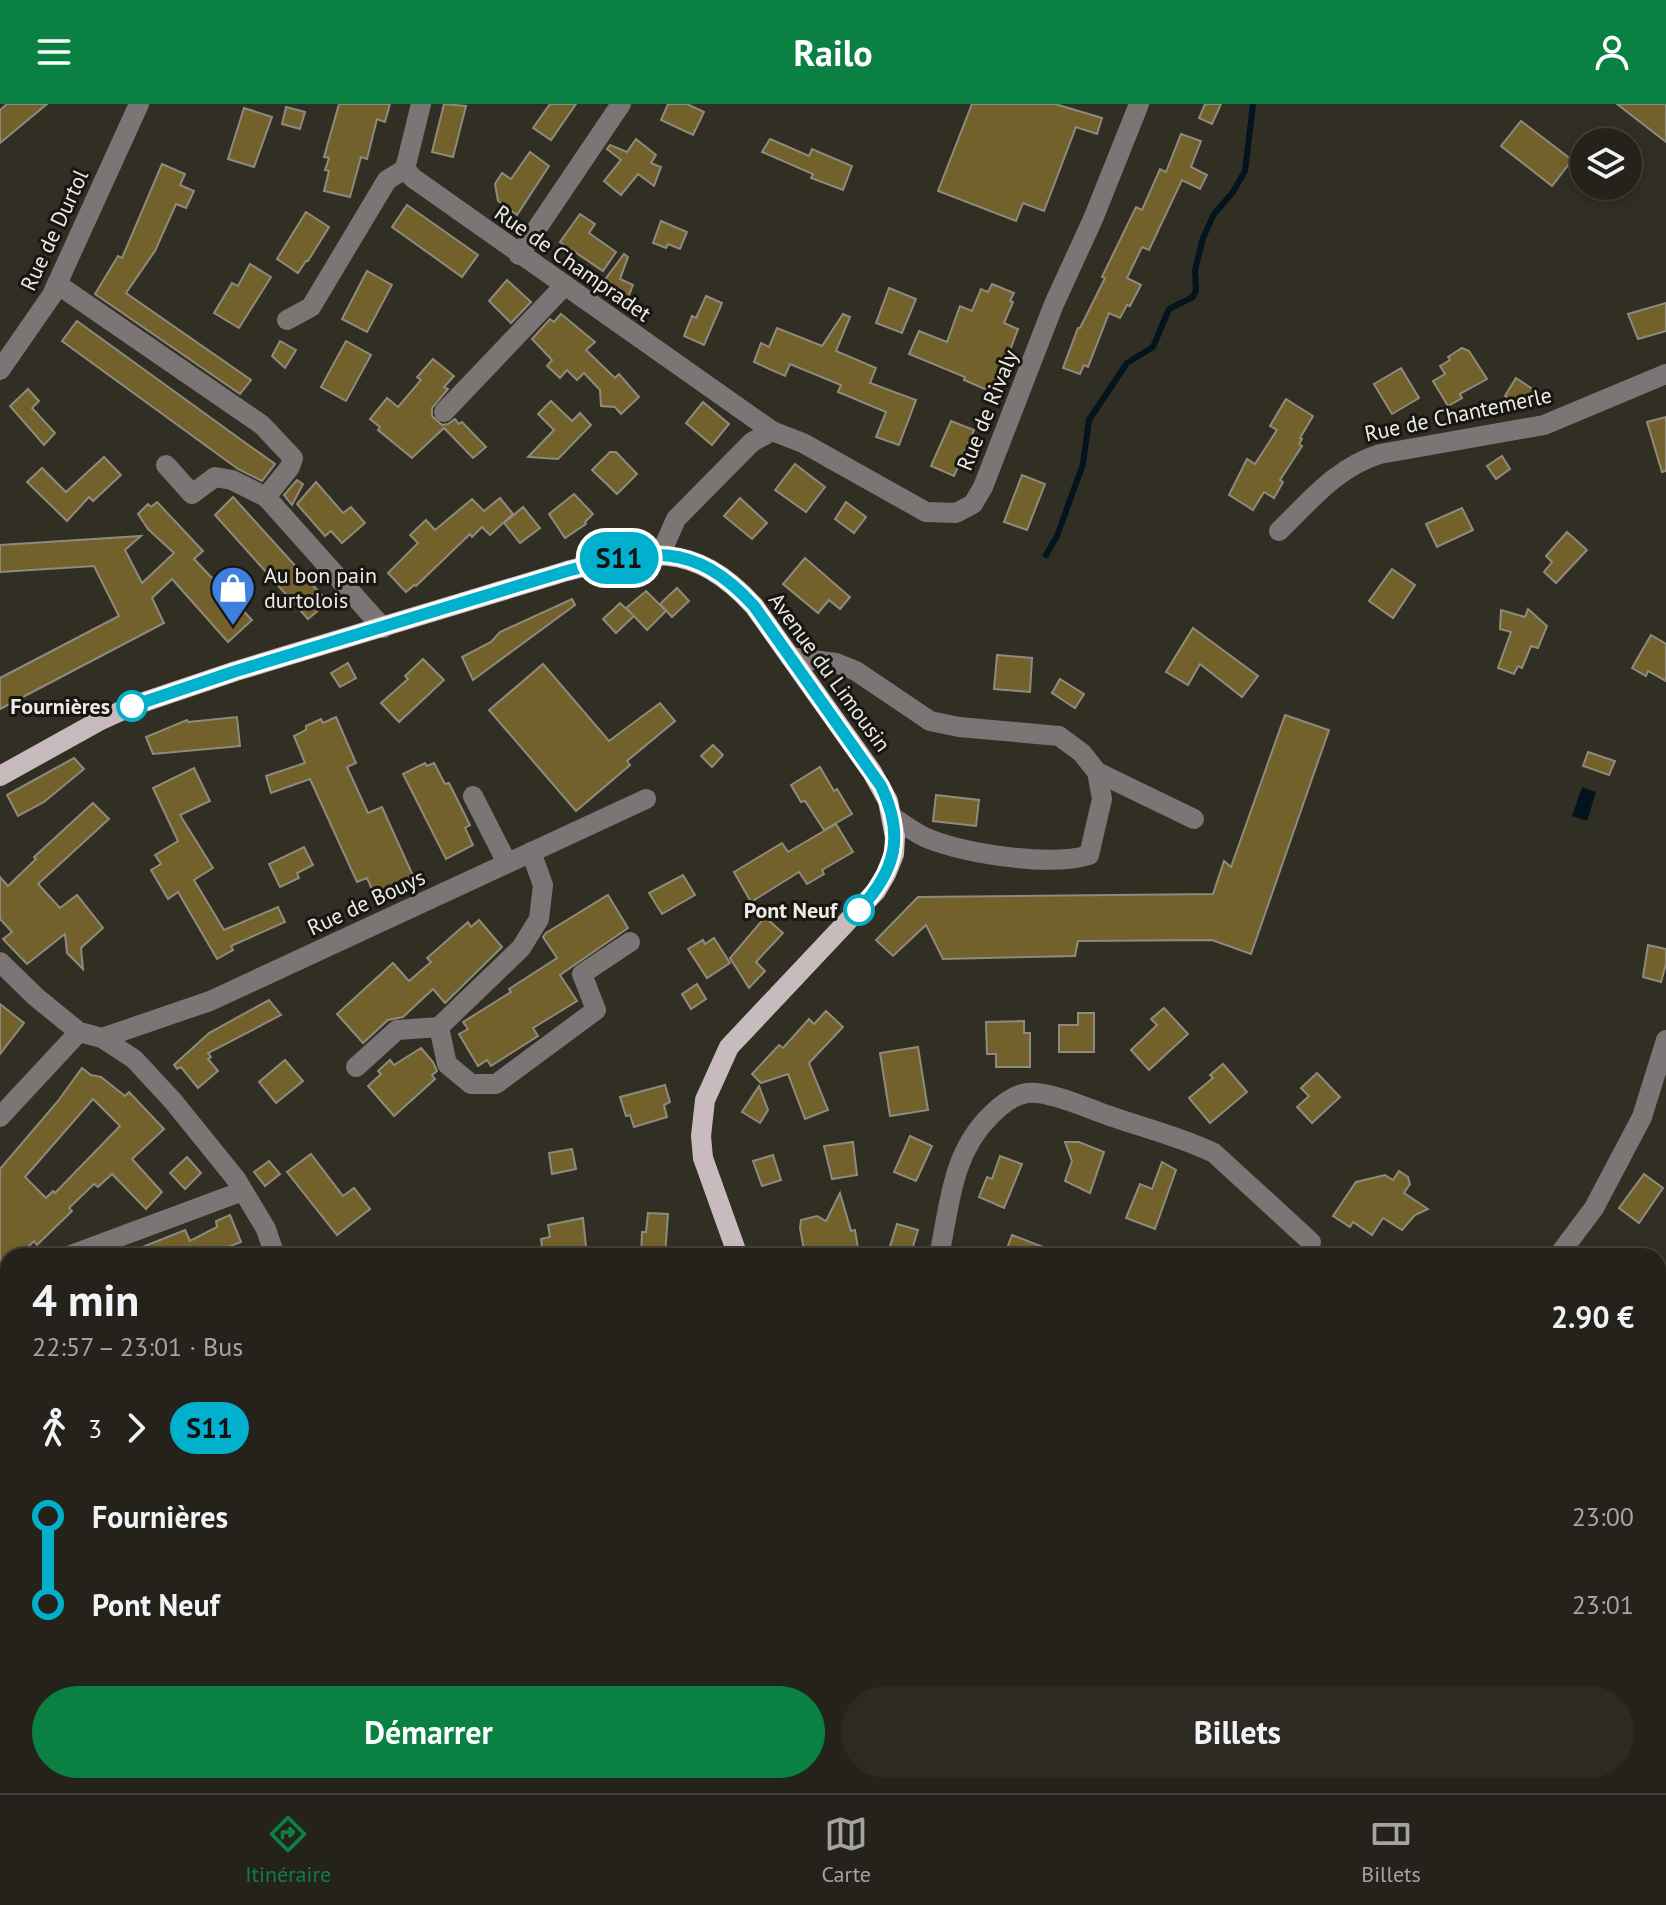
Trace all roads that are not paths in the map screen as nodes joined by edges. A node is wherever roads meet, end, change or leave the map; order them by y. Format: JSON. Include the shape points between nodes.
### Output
{"nodes":[{"id":1,"x":139,"y":104,"type":"edge"},
{"id":2,"x":421,"y":104,"type":"edge"},
{"id":3,"x":621,"y":104,"type":"edge"},
{"id":4,"x":1139,"y":104,"type":"edge"},
{"id":5,"x":405,"y":169,"type":"junction"},
{"id":6,"x":519,"y":255,"type":"junction"},
{"id":7,"x":57,"y":284,"type":"junction"},
{"id":8,"x":564,"y":286,"type":"junction"},
{"id":9,"x":287,"y":320,"type":"dead end"},
{"id":10,"x":0,"y":370,"type":"edge"},
{"id":11,"x":1666,"y":374,"type":"edge"},
{"id":12,"x":444,"y":412,"type":"dead end"},
{"id":13,"x":772,"y":431,"type":"junction"},
{"id":14,"x":166,"y":465,"type":"dead end"},
{"id":15,"x":266,"y":497,"type":"junction"},
{"id":16,"x":1279,"y":531,"type":"dead end"},
{"id":17,"x":661,"y":553,"type":"junction"},
{"id":18,"x":383,"y":628,"type":"junction"},
{"id":19,"x":790,"y":657,"type":"junction"},
{"id":20,"x":1097,"y":772,"type":"junction"},
{"id":21,"x":0,"y":776,"type":"edge"},
{"id":22,"x":473,"y":796,"type":"dead end"},
{"id":23,"x":646,"y":799,"type":"dead end"},
{"id":24,"x":892,"y":817,"type":"junction"},
{"id":25,"x":1194,"y":819,"type":"dead end"},
{"id":26,"x":531,"y":852,"type":"junction"},
{"id":27,"x":507,"y":863,"type":"junction"},
{"id":28,"x":630,"y":942,"type":"dead end"},
{"id":29,"x":0,"y":962,"type":"edge"},
{"id":30,"x":439,"y":1027,"type":"junction"},
{"id":31,"x":79,"y":1032,"type":"junction"},
{"id":32,"x":102,"y":1038,"type":"junction"},
{"id":33,"x":1666,"y":1040,"type":"edge"},
{"id":34,"x":356,"y":1067,"type":"dead end"},
{"id":35,"x":0,"y":1117,"type":"edge"},
{"id":36,"x":243,"y":1191,"type":"junction"},
{"id":37,"x":1311,"y":1242,"type":"dead end"},
{"id":38,"x":90,"y":1248,"type":"edge"},
{"id":39,"x":272,"y":1248,"type":"edge"},
{"id":40,"x":735,"y":1248,"type":"edge"},
{"id":41,"x":940,"y":1248,"type":"edge"},
{"id":42,"x":1564,"y":1248,"type":"edge"}],
"edges":[{"from":1,"to":7,"type":"street","name":"Rue de Durtol"},
{"from":2,"to":5,"type":"street"},
{"from":3,"to":6,"type":"street"},
{"from":4,"to":13,"type":"street","name":"Rue de Rivaly","via":[[973,504],[956,513],[926,512]]},
{"from":5,"to":6,"type":"street","name":"Rue de Champradet"},
{"from":5,"to":9,"type":"street","via":[[387,180],[311,307]]},
{"from":6,"to":8,"type":"street","name":"Rue de Champradet"},
{"from":7,"to":10,"type":"street","name":"Rue de Durtol"},
{"from":7,"to":15,"type":"street","via":[[262,425],[293,458]]},
{"from":8,"to":12,"type":"street"},
{"from":8,"to":13,"type":"street","name":"Rue de Champradet"},
{"from":11,"to":16,"type":"street","name":"Rue de Chantemerle","via":[[1544,425],[1358,461]]},
{"from":13,"to":17,"type":"street","via":[[752,442],[676,519]]},
{"from":14,"to":15,"type":"street","via":[[192,494],[215,477]]},
{"from":15,"to":18,"type":"street"},
{"from":17,"to":18,"type":"main road","name":"Avenue du Limousin","via":[[567,571]]},
{"from":17,"to":19,"type":"main road","name":"Avenue du Limousin","via":[[716,572],[736,586]]},
{"from":18,"to":21,"type":"main road","name":"Avenue du Limousin","via":[[132,706]]},
{"from":19,"to":20,"type":"street","via":[[856,671],[930,721],[1059,736]]},
{"from":19,"to":24,"type":"main road","name":"Avenue du Limousin","via":[[872,772]]},
{"from":20,"to":24,"type":"street","via":[[1102,799],[1093,842],[1089,855],[1074,860],[958,849],[926,838]]},
{"from":20,"to":25,"type":"street"},
{"from":22,"to":27,"type":"street"},
{"from":23,"to":26,"type":"street","name":"Rue de Bouys"},
{"from":24,"to":40,"type":"main road","name":"Avenue du Limousin","via":[[894,854],[876,891],[729,1047],[710,1087],[703,1113],[703,1158]]},
{"from":26,"to":27,"type":"street","name":"Rue de Bouys"},
{"from":26,"to":30,"type":"street","via":[[543,885],[539,919],[521,948]]},
{"from":27,"to":32,"type":"street","name":"Rue de Bouys","via":[[210,1001]]},
{"from":28,"to":30,"type":"street","via":[[582,974],[596,1010],[496,1084],[471,1084],[447,1064]]},
{"from":29,"to":31,"type":"street"},
{"from":30,"to":34,"type":"street","via":[[397,1030]]},
{"from":31,"to":32,"type":"street"},
{"from":31,"to":35,"type":"street"},
{"from":32,"to":36,"type":"street","via":[[134,1059],[173,1101]]},
{"from":33,"to":42,"type":"street","via":[[1642,1117],[1594,1208]]},
{"from":36,"to":38,"type":"street"},
{"from":36,"to":39,"type":"street"},
{"from":37,"to":41,"type":"street","via":[[1214,1153],[1028,1093],[995,1111],[967,1144],[953,1180]]}]}
